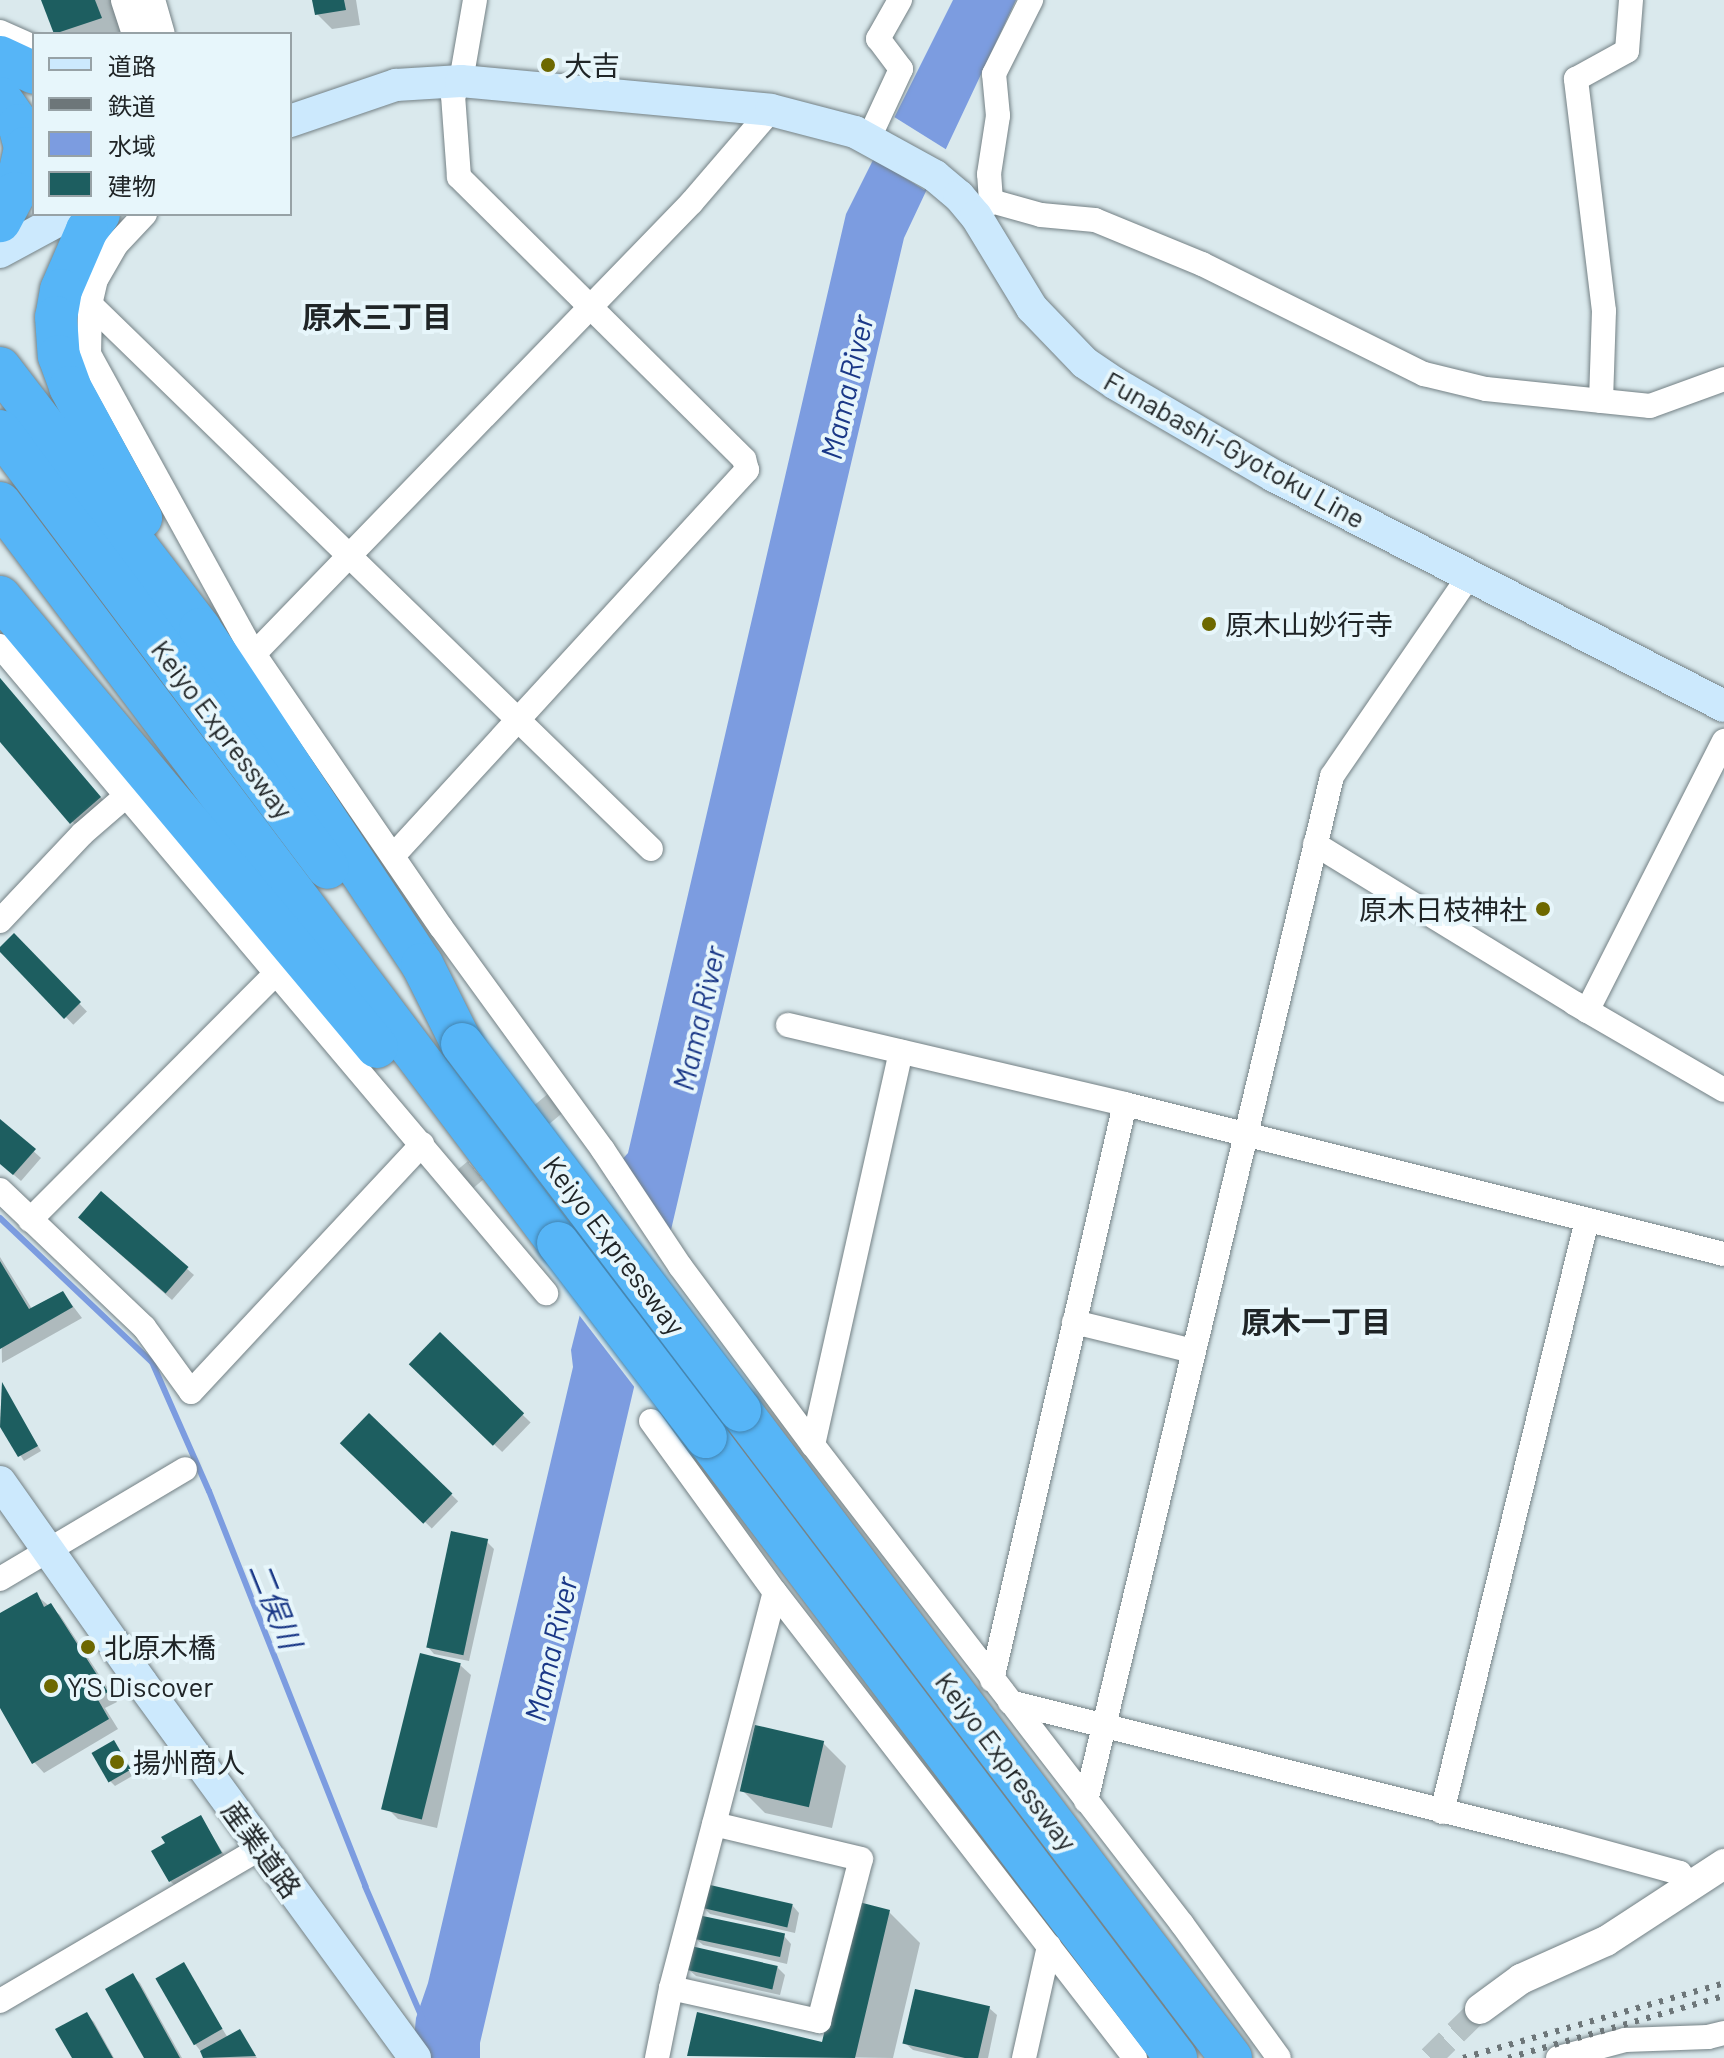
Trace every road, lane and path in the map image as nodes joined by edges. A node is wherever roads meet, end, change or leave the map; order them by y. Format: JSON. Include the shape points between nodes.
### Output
{"nodes":[{"id":1,"x":126,"y":0,"type":"edge"},
{"id":2,"x":150,"y":0,"type":"edge"},
{"id":3,"x":475,"y":0,"type":"edge"},
{"id":4,"x":900,"y":0,"type":"edge"},
{"id":5,"x":1031,"y":0,"type":"edge"},
{"id":6,"x":1631,"y":0,"type":"edge"},
{"id":7,"x":0,"y":32,"type":"edge"},
{"id":8,"x":136,"y":32,"type":"edge"},
{"id":9,"x":159,"y":32,"type":"edge"},
{"id":10,"x":32,"y":46,"type":"edge"},
{"id":11,"x":0,"y":57,"type":"edge"},
{"id":12,"x":32,"y":72,"type":"edge"},
{"id":13,"x":461,"y":81,"type":"junction"},
{"id":14,"x":0,"y":98,"type":"edge"},
{"id":15,"x":771,"y":110,"type":"junction"},
{"id":16,"x":292,"y":120,"type":"edge"},
{"id":17,"x":872,"y":139,"type":"junction"},
{"id":18,"x":984,"y":209,"type":"junction"},
{"id":19,"x":66,"y":216,"type":"edge"},
{"id":20,"x":98,"y":216,"type":"edge"},
{"id":21,"x":143,"y":216,"type":"edge"},
{"id":22,"x":0,"y":221,"type":"edge"},
{"id":23,"x":0,"y":252,"type":"edge"},
{"id":24,"x":90,"y":304,"type":"junction"},
{"id":25,"x":592,"y":306,"type":"junction"},
{"id":26,"x":0,"y":368,"type":"edge"},
{"id":27,"x":1724,"y":379,"type":"edge"},
{"id":28,"x":1601,"y":401,"type":"junction"},
{"id":29,"x":0,"y":431,"type":"edge"},
{"id":30,"x":0,"y":503,"type":"edge"},
{"id":31,"x":349,"y":557,"type":"junction"},
{"id":32,"x":0,"y":564,"type":"edge"},
{"id":33,"x":1469,"y":576,"type":"junction"},
{"id":34,"x":0,"y":597,"type":"edge"},
{"id":35,"x":200,"y":629,"type":"junction"},
{"id":36,"x":0,"y":646,"type":"edge"},
{"id":37,"x":254,"y":654,"type":"junction"},
{"id":38,"x":1724,"y":706,"type":"edge"},
{"id":39,"x":517,"y":720,"type":"junction"},
{"id":40,"x":1724,"y":741,"type":"edge"},
{"id":41,"x":127,"y":795,"type":"junction"},
{"id":42,"x":1315,"y":844,"type":"junction"},
{"id":43,"x":651,"y":849,"type":"dead end"},
{"id":44,"x":393,"y":856,"type":"junction"},
{"id":45,"x":225,"y":867,"type":"junction"},
{"id":46,"x":0,"y":921,"type":"edge"},
{"id":47,"x":278,"y":971,"type":"junction"},
{"id":48,"x":1587,"y":1011,"type":"junction"},
{"id":49,"x":788,"y":1025,"type":"dead end"},
{"id":50,"x":462,"y":1044,"type":"junction"},
{"id":51,"x":901,"y":1052,"type":"junction"},
{"id":52,"x":1724,"y":1090,"type":"edge"},
{"id":53,"x":1125,"y":1104,"type":"junction"},
{"id":54,"x":1245,"y":1135,"type":"junction"},
{"id":55,"x":422,"y":1144,"type":"junction"},
{"id":56,"x":0,"y":1190,"type":"edge"},
{"id":57,"x":30,"y":1220,"type":"junction"},
{"id":58,"x":1587,"y":1220,"type":"junction"},
{"id":59,"x":558,"y":1243,"type":"junction"},
{"id":60,"x":1724,"y":1254,"type":"edge"},
{"id":61,"x":546,"y":1293,"type":"dead end"},
{"id":62,"x":1074,"y":1322,"type":"junction"},
{"id":63,"x":1193,"y":1351,"type":"junction"},
{"id":64,"x":651,"y":1421,"type":"dead end"},
{"id":65,"x":813,"y":1445,"type":"junction"},
{"id":66,"x":185,"y":1469,"type":"dead end"},
{"id":67,"x":0,"y":1482,"type":"edge"},
{"id":68,"x":47,"y":1552,"type":"junction"},
{"id":69,"x":0,"y":1579,"type":"edge"},
{"id":70,"x":775,"y":1592,"type":"junction"},
{"id":71,"x":992,"y":1680,"type":"junction"},
{"id":72,"x":1010,"y":1702,"type":"junction"},
{"id":73,"x":1104,"y":1725,"type":"junction"},
{"id":74,"x":1086,"y":1801,"type":"junction"},
{"id":75,"x":1442,"y":1812,"type":"junction"},
{"id":76,"x":714,"y":1824,"type":"junction"},
{"id":77,"x":261,"y":1848,"type":"junction"},
{"id":78,"x":1724,"y":1864,"type":"edge"},
{"id":79,"x":1689,"y":1887,"type":"junction"},
{"id":80,"x":1049,"y":1946,"type":"junction"},
{"id":81,"x":671,"y":1988,"type":"junction"},
{"id":82,"x":0,"y":2001,"type":"edge"},
{"id":83,"x":1480,"y":2009,"type":"tunnel mouth"},
{"id":84,"x":1724,"y":2033,"type":"edge"},
{"id":85,"x":415,"y":2058,"type":"edge"},
{"id":86,"x":657,"y":2058,"type":"edge"},
{"id":87,"x":1024,"y":2058,"type":"edge"},
{"id":88,"x":1135,"y":2058,"type":"edge"},
{"id":89,"x":1176,"y":2058,"type":"edge"},
{"id":90,"x":1231,"y":2058,"type":"edge"},
{"id":91,"x":1279,"y":2058,"type":"edge"},
{"id":92,"x":1558,"y":2058,"type":"edge"}],
"edges":[{"from":1,"to":8,"type":"street"},
{"from":2,"to":9,"type":"street"},
{"from":3,"to":13,"type":"street"},
{"from":4,"to":17,"type":"street","via":[[878,39],[901,69]]},
{"from":5,"to":18,"type":"street","via":[[994,74],[998,116]]},
{"from":6,"to":28,"type":"street","via":[[1627,51],[1576,79],[1604,311]]},
{"from":7,"to":10,"type":"street"},
{"from":11,"to":12,"type":"highway"},
{"from":13,"to":15,"type":"main road","name":"Funabashi-Gyotoku Line"},
{"from":13,"to":16,"type":"main road","name":"Funabashi-Gyotoku Line","via":[[396,85]]},
{"from":13,"to":25,"type":"street","via":[[453,96],[459,177]]},
{"from":14,"to":22,"type":"highway","via":[[19,125],[25,148],[15,193]]},
{"from":15,"to":17,"type":"main road","name":"Funabashi-Gyotoku Line"},
{"from":15,"to":25,"type":"street"},
{"from":17,"to":18,"type":"main road","name":"Funabashi-Gyotoku Line"},
{"from":18,"to":28,"type":"street","via":[[1095,220],[1202,264],[1424,374],[1486,389]]},
{"from":18,"to":33,"type":"main road","name":"Funabashi-Gyotoku Line","via":[[1032,308],[1085,363],[1204,437]]},
{"from":19,"to":23,"type":"main road"},
{"from":20,"to":35,"type":"highway","via":[[61,290],[56,317],[59,356],[70,387]]},
{"from":21,"to":24,"type":"street","via":[[104,263]]},
{"from":24,"to":31,"type":"street"},
{"from":24,"to":37,"type":"street","via":[[89,354],[100,379]]},
{"from":25,"to":31,"type":"street"},
{"from":25,"to":39,"type":"street","via":[[744,459],[747,470]]},
{"from":26,"to":35,"type":"highway"},
{"from":27,"to":28,"type":"street","via":[[1650,406]]},
{"from":29,"to":50,"type":"highway","name":"Keiyo Expressway"},
{"from":30,"to":59,"type":"highway","name":"Keiyo Expressway"},
{"from":31,"to":37,"type":"street"},
{"from":31,"to":39,"type":"street"},
{"from":32,"to":45,"type":"highway"},
{"from":33,"to":38,"type":"main road","name":"Funabashi-Gyotoku Line"},
{"from":33,"to":42,"type":"street","via":[[1332,776]]},
{"from":34,"to":45,"type":"highway"},
{"from":35,"to":50,"type":"highway","via":[[422,964]]},
{"from":36,"to":41,"type":"street"},
{"from":37,"to":44,"type":"street"},
{"from":39,"to":43,"type":"street"},
{"from":39,"to":44,"type":"street"},
{"from":40,"to":48,"type":"street"},
{"from":41,"to":46,"type":"street","via":[[82,834]]},
{"from":41,"to":47,"type":"street"},
{"from":42,"to":48,"type":"street"},
{"from":42,"to":54,"type":"street"},
{"from":44,"to":65,"type":"street","via":[[680,1266]]},
{"from":45,"to":59,"type":"highway","via":[[476,1163]]},
{"from":47,"to":55,"type":"street"},
{"from":47,"to":57,"type":"street"},
{"from":48,"to":52,"type":"street"},
{"from":49,"to":51,"type":"street"},
{"from":50,"to":90,"type":"highway","name":"Keiyo Expressway","bridge":true},
{"from":51,"to":53,"type":"street"},
{"from":51,"to":65,"type":"street"},
{"from":53,"to":54,"type":"street"},
{"from":53,"to":62,"type":"street"},
{"from":54,"to":58,"type":"street"},
{"from":54,"to":63,"type":"street"},
{"from":55,"to":57,"type":"street","via":[[191,1392],[144,1327]]},
{"from":55,"to":61,"type":"street"},
{"from":56,"to":57,"type":"street"},
{"from":58,"to":60,"type":"street"},
{"from":58,"to":75,"type":"street"},
{"from":59,"to":89,"type":"highway","name":"Keiyo Expressway","bridge":true},
{"from":62,"to":63,"type":"street"},
{"from":62,"to":71,"type":"street"},
{"from":63,"to":73,"type":"street"},
{"from":64,"to":70,"type":"street"},
{"from":65,"to":71,"type":"street"},
{"from":66,"to":68,"type":"street"},
{"from":67,"to":68,"type":"main road","name":"産業道路"},
{"from":68,"to":69,"type":"street"},
{"from":68,"to":77,"type":"main road","name":"産業道路"},
{"from":70,"to":76,"type":"street"},
{"from":70,"to":80,"type":"street"},
{"from":71,"to":72,"type":"street"},
{"from":72,"to":73,"type":"street"},
{"from":72,"to":74,"type":"street"},
{"from":73,"to":74,"type":"street"},
{"from":73,"to":75,"type":"street"},
{"from":74,"to":91,"type":"street"},
{"from":75,"to":79,"type":"street","via":[[1680,1873]]},
{"from":76,"to":81,"type":"street"},
{"from":76,"to":81,"type":"street","via":[[861,1859],[819,2021]]},
{"from":77,"to":82,"type":"street"},
{"from":77,"to":85,"type":"main road","name":"産業道路"},
{"from":78,"to":79,"type":"street"},
{"from":79,"to":83,"type":"street","via":[[1606,1941],[1521,1979]]},
{"from":80,"to":87,"type":"street"},
{"from":80,"to":88,"type":"street"},
{"from":81,"to":86,"type":"street"},
{"from":84,"to":92,"type":"street","via":[[1625,2040]]}]}
